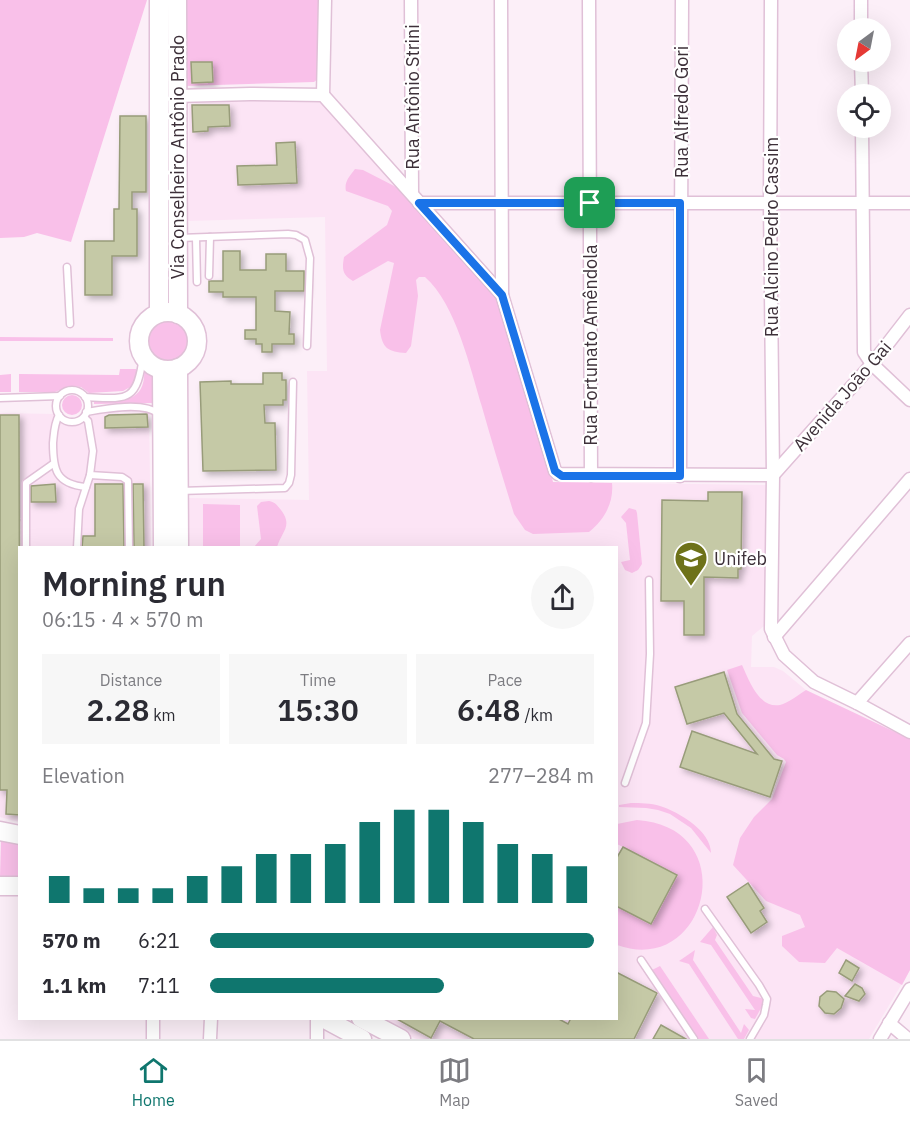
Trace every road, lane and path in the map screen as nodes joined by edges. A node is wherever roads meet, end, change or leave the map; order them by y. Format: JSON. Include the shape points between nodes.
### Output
{"nodes":[{"id":1,"x":159,"y":0,"type":"edge"},
{"id":2,"x":177,"y":0,"type":"edge"},
{"id":3,"x":325,"y":0,"type":"edge"},
{"id":4,"x":411,"y":0,"type":"edge"},
{"id":5,"x":501,"y":0,"type":"edge"},
{"id":6,"x":588,"y":0,"type":"edge"},
{"id":7,"x":682,"y":0,"type":"edge"},
{"id":8,"x":771,"y":0,"type":"edge"},
{"id":9,"x":861,"y":0,"type":"edge"},
{"id":10,"x":861,"y":18,"type":"edge"},
{"id":11,"x":323,"y":95,"type":"junction"},
{"id":12,"x":177,"y":96,"type":"junction"},
{"id":13,"x":862,"y":138,"type":"edge"},
{"id":14,"x":416,"y":198,"type":"junction"},
{"id":15,"x":770,"y":202,"type":"junction"},
{"id":16,"x":501,"y":203,"type":"junction"},
{"id":17,"x":590,"y":203,"type":"junction"},
{"id":18,"x":680,"y":203,"type":"junction"},
{"id":19,"x":910,"y":203,"type":"edge"},
{"id":20,"x":862,"y":204,"type":"junction"},
{"id":21,"x":210,"y":237,"type":"junction"},
{"id":22,"x":177,"y":238,"type":"junction"},
{"id":23,"x":196,"y":238,"type":"junction"},
{"id":24,"x":67,"y":267,"type":"dead end"},
{"id":25,"x":209,"y":276,"type":"dead end"},
{"id":26,"x":197,"y":282,"type":"dead end"},
{"id":27,"x":502,"y":295,"type":"junction"},
{"id":28,"x":169,"y":313,"type":"junction"},
{"id":29,"x":910,"y":315,"type":"edge"},
{"id":30,"x":70,"y":324,"type":"dead end"},
{"id":31,"x":307,"y":346,"type":"dead end"},
{"id":32,"x":143,"y":356,"type":"junction"},
{"id":33,"x":872,"y":364,"type":"junction"},
{"id":34,"x":170,"y":369,"type":"junction"},
{"id":35,"x":293,"y":382,"type":"dead end"},
{"id":36,"x":60,"y":396,"type":"junction"},
{"id":37,"x":85,"y":397,"type":"junction"},
{"id":38,"x":0,"y":398,"type":"edge"},
{"id":39,"x":910,"y":400,"type":"edge"},
{"id":40,"x":85,"y":414,"type":"junction"},
{"id":41,"x":59,"y":415,"type":"junction"},
{"id":42,"x":162,"y":417,"type":"junction"},
{"id":43,"x":53,"y":464,"type":"junction"},
{"id":44,"x":90,"y":474,"type":"junction"},
{"id":45,"x":591,"y":475,"type":"junction"},
{"id":46,"x":773,"y":475,"type":"junction"},
{"id":47,"x":680,"y":476,"type":"junction"},
{"id":48,"x":910,"y":479,"type":"edge"},
{"id":49,"x":86,"y":487,"type":"junction"},
{"id":50,"x":179,"y":491,"type":"junction"},
{"id":51,"x":26,"y":546,"type":"edge"},
{"id":52,"x":77,"y":546,"type":"edge"},
{"id":53,"x":129,"y":546,"type":"edge"},
{"id":54,"x":163,"y":546,"type":"edge"},
{"id":55,"x":179,"y":546,"type":"edge"},
{"id":56,"x":649,"y":580,"type":"dead end"},
{"id":57,"x":774,"y":637,"type":"junction"},
{"id":58,"x":910,"y":643,"type":"edge"},
{"id":59,"x":857,"y":703,"type":"junction"},
{"id":60,"x":910,"y":732,"type":"edge"},
{"id":61,"x":625,"y":783,"type":"dead end"},
{"id":62,"x":705,"y":909,"type":"dead end"},
{"id":63,"x":641,"y":960,"type":"dead end"},
{"id":64,"x":910,"y":989,"type":"edge"},
{"id":65,"x":153,"y":1020,"type":"edge"},
{"id":66,"x":211,"y":1020,"type":"edge"},
{"id":67,"x":317,"y":1020,"type":"edge"},
{"id":68,"x":327,"y":1020,"type":"edge"},
{"id":69,"x":365,"y":1020,"type":"edge"},
{"id":70,"x":889,"y":1023,"type":"junction"},
{"id":71,"x":153,"y":1039,"type":"edge"},
{"id":72,"x":210,"y":1039,"type":"edge"},
{"id":73,"x":317,"y":1039,"type":"edge"},
{"id":74,"x":362,"y":1039,"type":"edge"},
{"id":75,"x":401,"y":1039,"type":"edge"},
{"id":76,"x":694,"y":1039,"type":"edge"},
{"id":77,"x":750,"y":1039,"type":"edge"},
{"id":78,"x":880,"y":1039,"type":"edge"},
{"id":79,"x":908,"y":1039,"type":"edge"}],
"edges":[{"from":1,"to":28,"type":"main road","name":"Via Conselheiro Antônio Prado"},
{"from":2,"to":12,"type":"main road","name":"Via Conselheiro Antônio Prado"},
{"from":3,"to":11,"type":"street"},
{"from":4,"to":14,"type":"street","name":"Rua Antônio Strini"},
{"from":5,"to":16,"type":"street"},
{"from":6,"to":17,"type":"street","name":"Rua Fortunato Amêndola"},
{"from":7,"to":18,"type":"street","name":"Rua Alfredo Gori"},
{"from":8,"to":15,"type":"street","name":"Rua Alcino Pedro Cassim"},
{"from":9,"to":10,"type":"street"},
{"from":11,"to":12,"type":"street"},
{"from":11,"to":14,"type":"street"},
{"from":12,"to":22,"type":"main road","name":"Via Conselheiro Antônio Prado"},
{"from":13,"to":20,"type":"street"},
{"from":14,"to":16,"type":"street"},
{"from":14,"to":27,"type":"street"},
{"from":15,"to":18,"type":"street"},
{"from":15,"to":20,"type":"street"},
{"from":15,"to":46,"type":"street","name":"Rua Alcino Pedro Cassim"},
{"from":16,"to":17,"type":"street"},
{"from":16,"to":27,"type":"street"},
{"from":17,"to":18,"type":"street"},
{"from":17,"to":45,"type":"street","name":"Rua Fortunato Amêndola"},
{"from":18,"to":47,"type":"street","name":"Rua Alfredo Gori"},
{"from":19,"to":20,"type":"street"},
{"from":20,"to":33,"type":"street","via":[[863,342]]},
{"from":21,"to":23,"type":"lane"},
{"from":21,"to":25,"type":"lane"},
{"from":21,"to":31,"type":"lane","via":[[288,234],[305,240],[310,258]]},
{"from":22,"to":23,"type":"lane"},
{"from":22,"to":28,"type":"main road","name":"Via Conselheiro Antônio Prado"},
{"from":23,"to":26,"type":"lane"},
{"from":24,"to":30,"type":"lane"},
{"from":27,"to":45,"type":"street","via":[[555,471],[562,476]]},
{"from":28,"to":32,"type":"main road","via":[[153,316],[142,326],[139,344]]},
{"from":28,"to":34,"type":"main road","via":[[192,324],[197,341],[192,358]]},
{"from":29,"to":33,"type":"street","name":"Avenida João Gai"},
{"from":32,"to":34,"type":"main road","via":[[154,367]]},
{"from":32,"to":37,"type":"lane","via":[[139,381],[127,396]]},
{"from":33,"to":39,"type":"street"},
{"from":33,"to":46,"type":"street","name":"Avenida João Gai"},
{"from":34,"to":42,"type":"main road"},
{"from":34,"to":50,"type":"main road"},
{"from":35,"to":50,"type":"lane","via":[[291,475],[285,488]]},
{"from":36,"to":37,"type":"lane","via":[[75,390]]},
{"from":36,"to":38,"type":"lane"},
{"from":36,"to":41,"type":"lane"},
{"from":37,"to":40,"type":"lane"},
{"from":40,"to":41,"type":"lane","via":[[73,422]]},
{"from":40,"to":42,"type":"lane","via":[[106,408],[145,408]]},
{"from":40,"to":44,"type":"lane","via":[[93,451]]},
{"from":41,"to":43,"type":"lane"},
{"from":42,"to":54,"type":"main road"},
{"from":43,"to":49,"type":"lane","via":[[66,482]]},
{"from":43,"to":51,"type":"lane","via":[[26,483]]},
{"from":44,"to":49,"type":"lane"},
{"from":44,"to":53,"type":"lane","via":[[128,481]]},
{"from":45,"to":47,"type":"street"},
{"from":46,"to":47,"type":"street"},
{"from":46,"to":57,"type":"street","name":"Rua Alcino Pedro Cassim","via":[[770,608]]},
{"from":48,"to":57,"type":"street"},
{"from":49,"to":52,"type":"lane","via":[[79,509]]},
{"from":50,"to":55,"type":"main road"},
{"from":56,"to":61,"type":"lane","via":[[646,723]]},
{"from":57,"to":59,"type":"street","via":[[784,655],[814,682]]},
{"from":58,"to":59,"type":"street"},
{"from":59,"to":60,"type":"street"},
{"from":62,"to":77,"type":"lane","via":[[766,999],[764,1015]]},
{"from":63,"to":76,"type":"lane"},
{"from":64,"to":70,"type":"street"},
{"from":65,"to":71,"type":"street"},
{"from":66,"to":72,"type":"street"},
{"from":67,"to":73,"type":"street"},
{"from":68,"to":74,"type":"main road"},
{"from":69,"to":75,"type":"main road"},
{"from":70,"to":78,"type":"street"},
{"from":70,"to":79,"type":"street"}]}
